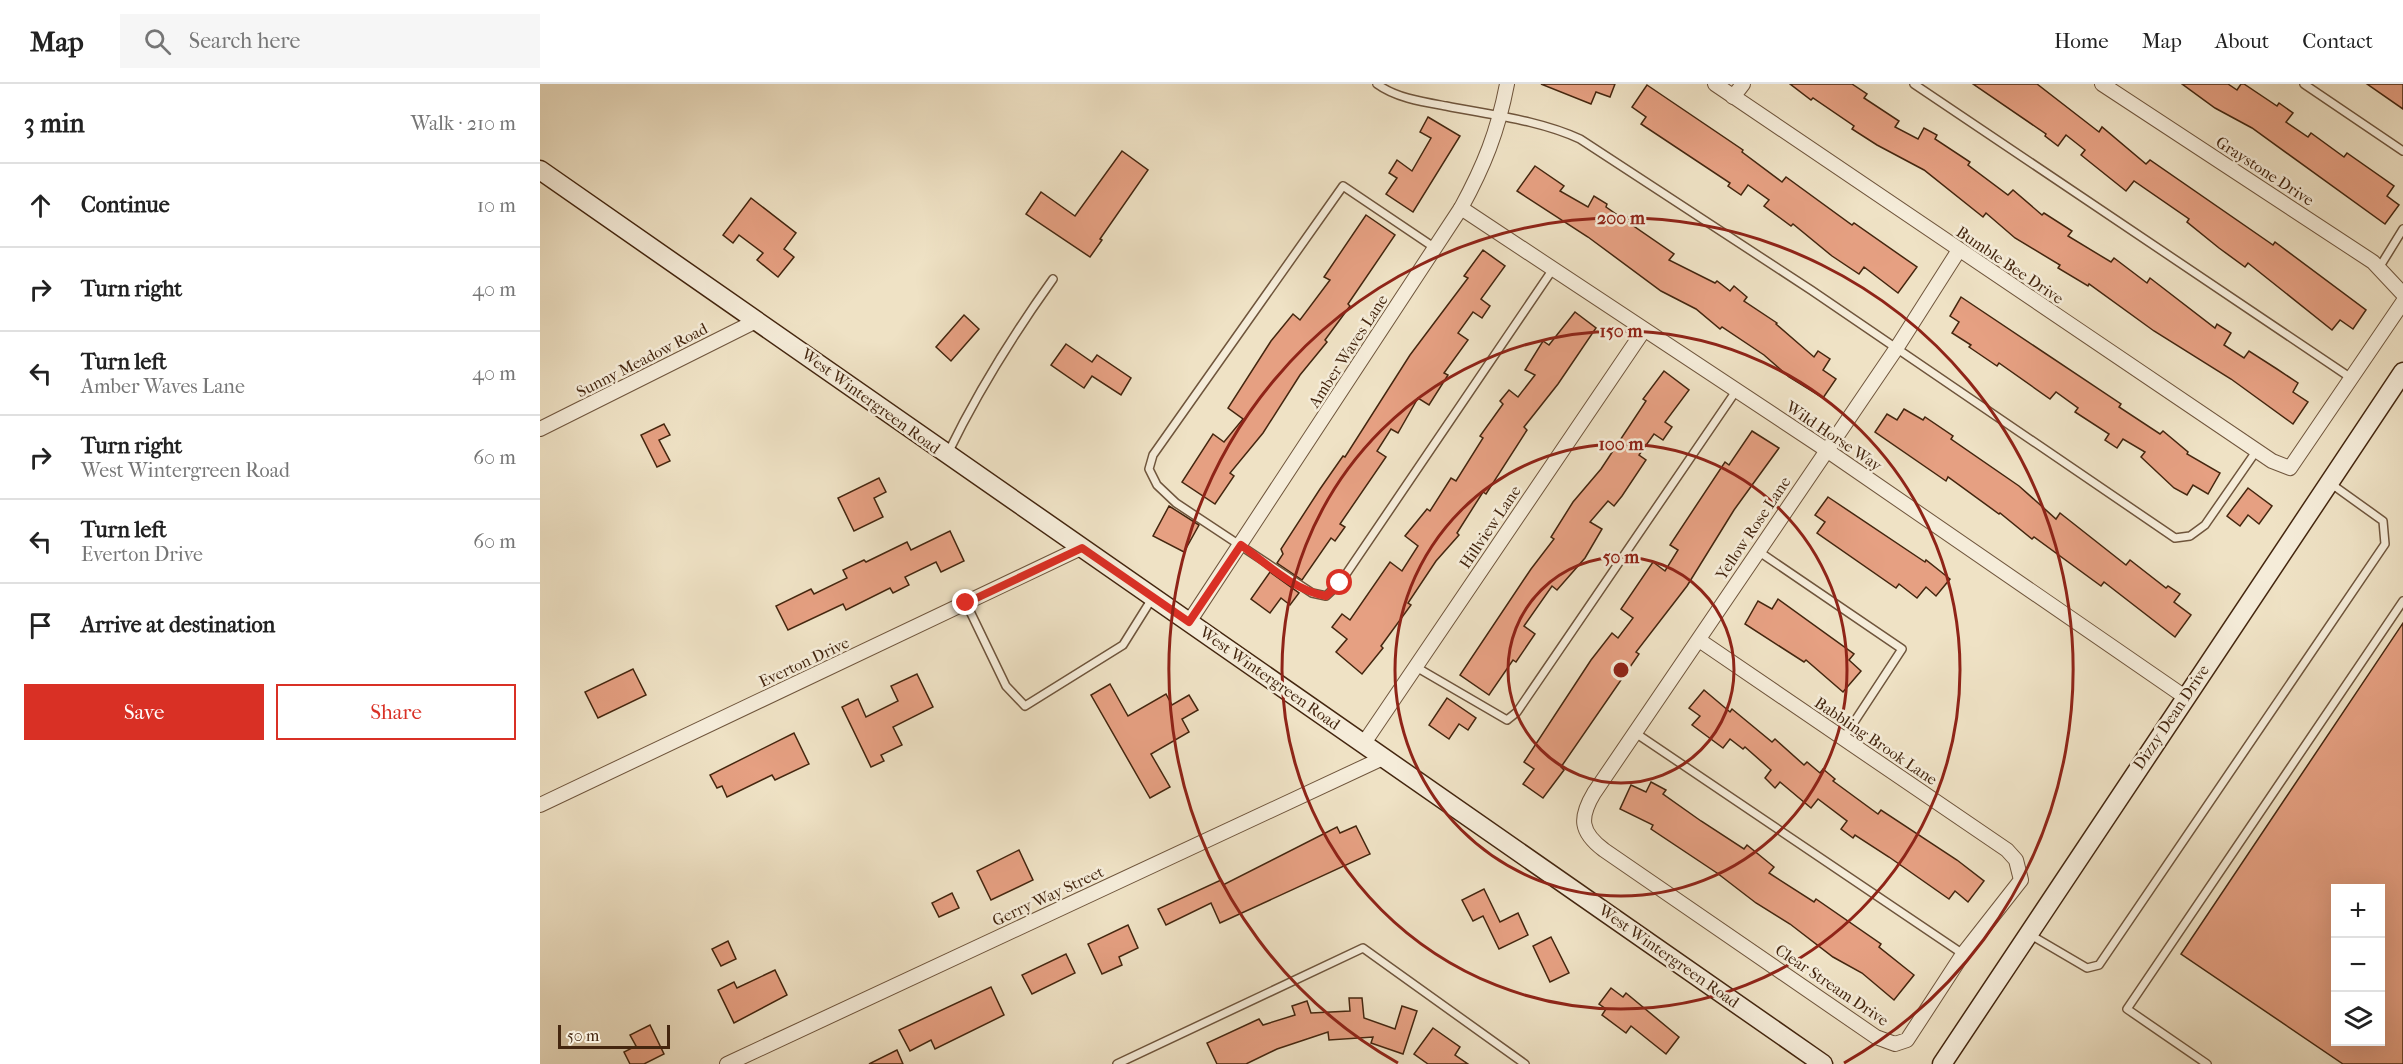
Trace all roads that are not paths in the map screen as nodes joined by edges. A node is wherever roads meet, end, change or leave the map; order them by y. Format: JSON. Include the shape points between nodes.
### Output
{"nodes":[{"id":1,"x":1377,"y":84,"type":"edge"},
{"id":2,"x":1507,"y":84,"type":"edge"},
{"id":3,"x":1715,"y":84,"type":"edge"},
{"id":4,"x":1743,"y":84,"type":"edge"},
{"id":5,"x":1914,"y":84,"type":"edge"},
{"id":6,"x":2102,"y":84,"type":"edge"},
{"id":7,"x":2304,"y":84,"type":"edge"},
{"id":8,"x":1733,"y":97,"type":"junction"},
{"id":9,"x":1500,"y":117,"type":"junction"},
{"id":10,"x":2403,"y":151,"type":"edge"},
{"id":11,"x":540,"y":170,"type":"edge"},
{"id":12,"x":1461,"y":208,"type":"junction"},
{"id":13,"x":2403,"y":229,"type":"edge"},
{"id":14,"x":1435,"y":248,"type":"junction"},
{"id":15,"x":1959,"y":250,"type":"junction"},
{"id":16,"x":2379,"y":268,"type":"junction"},
{"id":17,"x":1553,"y":269,"type":"junction"},
{"id":18,"x":1053,"y":279,"type":"dead end"},
{"id":19,"x":2403,"y":294,"type":"edge"},
{"id":20,"x":2403,"y":302,"type":"edge"},
{"id":21,"x":758,"y":320,"type":"junction"},
{"id":22,"x":1644,"y":330,"type":"junction"},
{"id":23,"x":1896,"y":349,"type":"junction"},
{"id":24,"x":2403,"y":372,"type":"edge"},
{"id":25,"x":2351,"y":378,"type":"junction"},
{"id":26,"x":1736,"y":391,"type":"junction"},
{"id":27,"x":540,"y":429,"type":"edge"},
{"id":28,"x":1826,"y":449,"type":"junction"},
{"id":29,"x":2257,"y":450,"type":"junction"},
{"id":30,"x":947,"y":455,"type":"junction"},
{"id":31,"x":2330,"y":483,"type":"junction"},
{"id":32,"x":1241,"y":545,"type":"junction"},
{"id":33,"x":1082,"y":548,"type":"junction"},
{"id":34,"x":1758,"y":551,"type":"junction"},
{"id":35,"x":1153,"y":597,"type":"junction"},
{"id":36,"x":2403,"y":601,"type":"edge"},
{"id":37,"x":966,"y":603,"type":"junction"},
{"id":38,"x":1189,"y":622,"type":"junction"},
{"id":39,"x":1699,"y":640,"type":"junction"},
{"id":40,"x":1414,"y":666,"type":"junction"},
{"id":41,"x":2185,"y":697,"type":"junction"},
{"id":42,"x":1634,"y":732,"type":"junction"},
{"id":43,"x":1843,"y":739,"type":"junction"},
{"id":44,"x":1364,"y":743,"type":"junction"},
{"id":45,"x":1383,"y":758,"type":"junction"},
{"id":46,"x":540,"y":805,"type":"edge"},
{"id":47,"x":1584,"y":827,"type":"joint"},
{"id":48,"x":2021,"y":880,"type":"joint"},
{"id":49,"x":2027,"y":933,"type":"junction"},
{"id":50,"x":1963,"y":954,"type":"junction"},
{"id":51,"x":727,"y":1064,"type":"edge"},
{"id":52,"x":1117,"y":1064,"type":"edge"},
{"id":53,"x":1525,"y":1064,"type":"edge"},
{"id":54,"x":1823,"y":1064,"type":"edge"},
{"id":55,"x":1941,"y":1064,"type":"edge"},
{"id":56,"x":2207,"y":1064,"type":"edge"}],
"edges":[{"from":1,"to":9,"type":"lane","via":[[1386,91],[1424,102]]},
{"from":2,"to":9,"type":"street","name":"Amber Waves Lane"},
{"from":3,"to":8,"type":"street","name":"Bumble Bee Drive"},
{"from":4,"to":8,"type":"street"},
{"from":5,"to":25,"type":"lane"},
{"from":6,"to":16,"type":"street","name":"Graystone Drive"},
{"from":7,"to":10,"type":"lane"},
{"from":8,"to":15,"type":"street","name":"Bumble Bee Drive"},
{"from":9,"to":12,"type":"street","name":"Amber Waves Lane","via":[[1483,168]]},
{"from":9,"to":23,"type":"lane","via":[[1567,133],[1598,150]]},
{"from":11,"to":21,"type":"main road","name":"West Wintergreen Road"},
{"from":12,"to":14,"type":"street","name":"Amber Waves Lane"},
{"from":12,"to":17,"type":"street","name":"Wild Horse Way"},
{"from":13,"to":16,"type":"lane"},
{"from":14,"to":32,"type":"street","name":"Amber Waves Lane"},
{"from":14,"to":32,"type":"lane","via":[[1343,186],[1171,425],[1149,469],[1157,485],[1176,503]]},
{"from":15,"to":23,"type":"street","name":"Yellow Rose Lane"},
{"from":15,"to":29,"type":"street","name":"Bumble Bee Drive"},
{"from":16,"to":19,"type":"street","name":"Graystone Drive"},
{"from":17,"to":22,"type":"street","name":"Wild Horse Way"},
{"from":17,"to":32,"type":"lane","via":[[1333,592],[1326,596],[1312,593]]},
{"from":18,"to":30,"type":"lane","via":[[972,402]]},
{"from":20,"to":25,"type":"street"},
{"from":21,"to":27,"type":"street","name":"Sunny Meadow Road"},
{"from":21,"to":30,"type":"main road","name":"West Wintergreen Road"},
{"from":22,"to":26,"type":"street","name":"Wild Horse Way"},
{"from":22,"to":40,"type":"street","name":"Hillview Lane"},
{"from":23,"to":28,"type":"street","name":"Yellow Rose Lane"},
{"from":23,"to":29,"type":"lane","via":[[2175,538],[2190,536],[2205,525]]},
{"from":24,"to":31,"type":"main road","name":"Dizzy Dean Drive"},
{"from":25,"to":29,"type":"street","name":"Bumble Bee Drive","via":[[2290,468]]},
{"from":26,"to":28,"type":"street","name":"Wild Horse Way"},
{"from":26,"to":40,"type":"lane","via":[[1517,712],[1507,720]]},
{"from":28,"to":34,"type":"street","name":"Yellow Rose Lane"},
{"from":28,"to":41,"type":"street","name":"Wild Horse Way"},
{"from":30,"to":33,"type":"main road","name":"West Wintergreen Road"},
{"from":31,"to":41,"type":"main road","name":"Dizzy Dean Drive"},
{"from":31,"to":49,"type":"lane","via":[[2383,521],[2385,544],[2099,965],[2087,968]]},
{"from":32,"to":38,"type":"street","name":"Amber Waves Lane"},
{"from":33,"to":35,"type":"main road","name":"West Wintergreen Road"},
{"from":33,"to":37,"type":"street","name":"Everton Drive"},
{"from":34,"to":39,"type":"street","name":"Yellow Rose Lane"},
{"from":34,"to":43,"type":"lane","via":[[1902,649]]},
{"from":35,"to":37,"type":"lane","via":[[1123,645],[1024,706],[1006,686]]},
{"from":35,"to":38,"type":"main road","name":"West Wintergreen Road"},
{"from":36,"to":56,"type":"lane","via":[[2127,1009]]},
{"from":37,"to":46,"type":"street","name":"Everton Drive"},
{"from":38,"to":44,"type":"main road","name":"West Wintergreen Road"},
{"from":39,"to":42,"type":"street","name":"Yellow Rose Lane"},
{"from":39,"to":43,"type":"street","name":"Babbling Brook Lane"},
{"from":40,"to":44,"type":"street","name":"Hillview Lane"},
{"from":41,"to":49,"type":"main road","name":"Dizzy Dean Drive"},
{"from":42,"to":47,"type":"street","name":"Yellow Rose Lane","via":[[1584,808]]},
{"from":42,"to":50,"type":"lane"},
{"from":43,"to":48,"type":"street","name":"Babbling Brook Lane","via":[[2007,850],[2016,860]]},
{"from":44,"to":45,"type":"main road","name":"West Wintergreen Road"},
{"from":45,"to":51,"type":"street","name":"Gerry Way Street"},
{"from":45,"to":54,"type":"main road","name":"West Wintergreen Road"},
{"from":47,"to":50,"type":"street","name":"Clear Stream Drive","via":[[1592,841],[1604,850],[1876,1037],[1895,1044],[1907,1040]]},
{"from":48,"to":50,"type":"street","name":"Clear Stream Drive"},
{"from":49,"to":55,"type":"main road","name":"Dizzy Dean Drive"},
{"from":52,"to":53,"type":"lane","via":[[1363,948]]}]}
